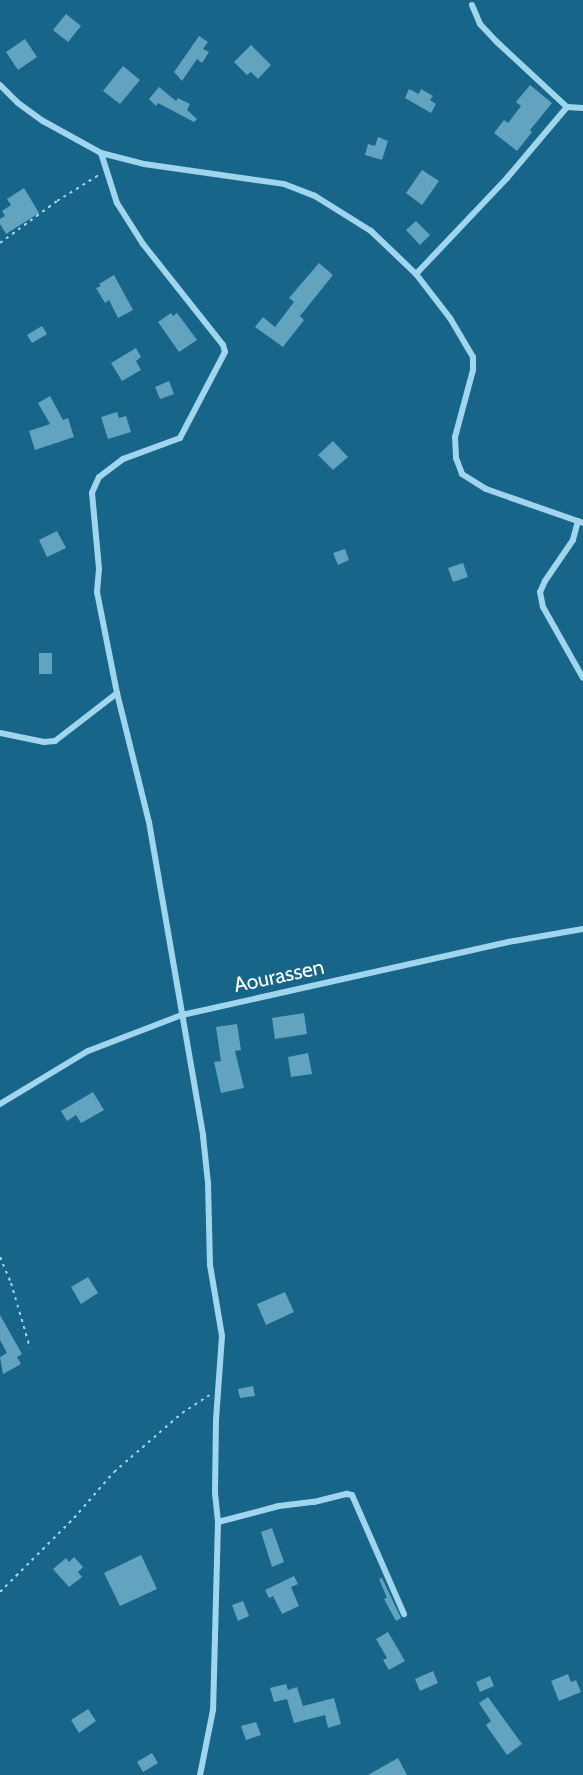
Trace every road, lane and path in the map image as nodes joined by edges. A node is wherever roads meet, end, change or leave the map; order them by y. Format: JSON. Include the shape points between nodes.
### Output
{"nodes":[{"id":1,"x":472,"y":6,"type":"dead end"},
{"id":2,"x":0,"y":85,"type":"edge"},
{"id":3,"x":567,"y":107,"type":"junction"},
{"id":4,"x":583,"y":108,"type":"edge"},
{"id":5,"x":101,"y":153,"type":"junction"},
{"id":6,"x":106,"y":171,"type":"junction"},
{"id":7,"x":0,"y":243,"type":"edge"},
{"id":8,"x":416,"y":274,"type":"junction"},
{"id":9,"x":581,"y":522,"type":"edge"},
{"id":10,"x":583,"y":678,"type":"edge"},
{"id":11,"x":117,"y":693,"type":"junction"},
{"id":12,"x":0,"y":733,"type":"edge"},
{"id":13,"x":583,"y":929,"type":"edge"},
{"id":14,"x":182,"y":1015,"type":"junction"},
{"id":15,"x":0,"y":1104,"type":"edge"},
{"id":16,"x":0,"y":1257,"type":"edge"},
{"id":17,"x":30,"y":1348,"type":"dead end"},
{"id":18,"x":220,"y":1389,"type":"junction"},
{"id":19,"x":218,"y":1522,"type":"junction"},
{"id":20,"x":0,"y":1592,"type":"edge"},
{"id":21,"x":404,"y":1614,"type":"dead end"},
{"id":22,"x":200,"y":1775,"type":"edge"}],
"edges":[{"from":1,"to":3,"type":"street","via":[[480,24]]},
{"from":2,"to":5,"type":"street","via":[[43,121]]},
{"from":3,"to":4,"type":"street"},
{"from":3,"to":8,"type":"street","via":[[507,178]]},
{"from":5,"to":6,"type":"street"},
{"from":5,"to":8,"type":"street","via":[[144,164],[284,184],[315,196],[371,231]]},
{"from":6,"to":7,"type":"path"},
{"from":6,"to":11,"type":"street","via":[[117,203],[143,244],[210,327],[225,352],[180,438],[123,459],[95,483],[92,493],[99,569],[97,592]]},
{"from":8,"to":9,"type":"street","via":[[450,318],[473,357],[455,437],[462,474],[486,489]]},
{"from":9,"to":10,"type":"street","via":[[540,592],[543,607]]},
{"from":11,"to":12,"type":"street","via":[[55,741]]},
{"from":11,"to":14,"type":"street","via":[[149,822]]},
{"from":13,"to":14,"type":"street","name":"Aourassen"},
{"from":14,"to":15,"type":"street","name":"Aourassen","via":[[88,1051]]},
{"from":14,"to":18,"type":"street","via":[[203,1136],[210,1265],[222,1336]]},
{"from":16,"to":17,"type":"path"},
{"from":18,"to":19,"type":"street","via":[[215,1493]]},
{"from":18,"to":20,"type":"path","via":[[182,1413],[114,1472]]},
{"from":19,"to":21,"type":"street","via":[[279,1506],[351,1495]]},
{"from":19,"to":22,"type":"street","via":[[213,1710]]}]}
